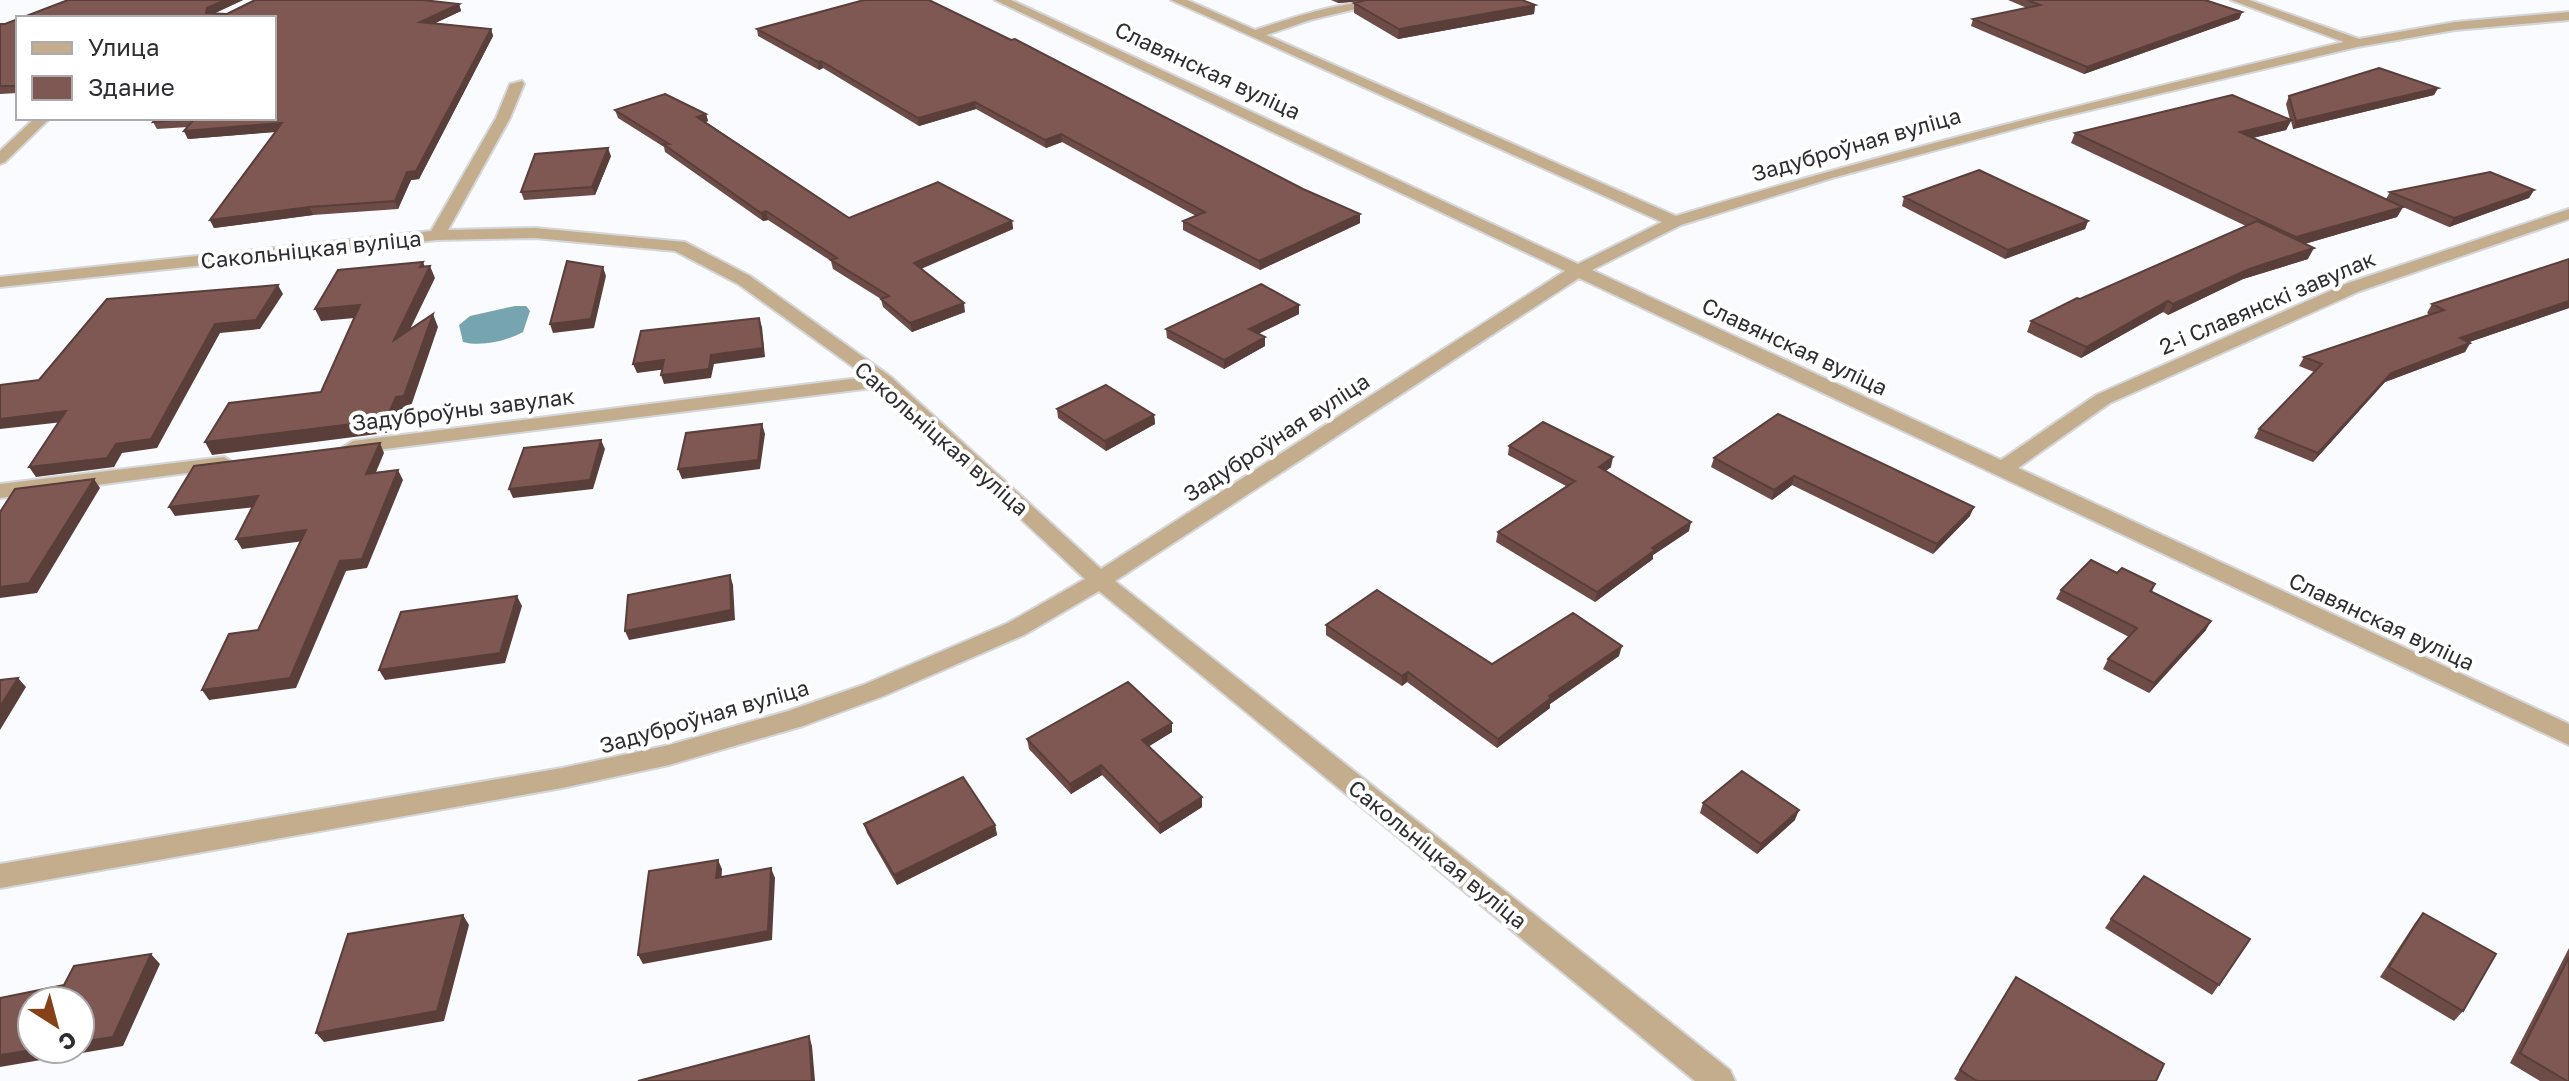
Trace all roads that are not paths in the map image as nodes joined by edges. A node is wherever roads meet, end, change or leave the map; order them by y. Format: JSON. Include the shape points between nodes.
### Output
{"nodes":[{"id":1,"x":1001,"y":0,"type":"edge"},
{"id":2,"x":1177,"y":0,"type":"edge"},
{"id":3,"x":1387,"y":0,"type":"edge"},
{"id":4,"x":2237,"y":0,"type":"edge"},
{"id":5,"x":2569,"y":16,"type":"edge"},
{"id":6,"x":1254,"y":35,"type":"junction"},
{"id":7,"x":2357,"y":43,"type":"junction"},
{"id":8,"x":517,"y":84,"type":"dead end"},
{"id":9,"x":41,"y":120,"type":"edge"},
{"id":10,"x":0,"y":159,"type":"edge"},
{"id":11,"x":2569,"y":214,"type":"edge"},
{"id":12,"x":1675,"y":222,"type":"junction"},
{"id":13,"x":437,"y":235,"type":"junction"},
{"id":14,"x":1579,"y":270,"type":"junction"},
{"id":15,"x":0,"y":282,"type":"edge"},
{"id":16,"x":884,"y":381,"type":"junction"},
{"id":17,"x":331,"y":450,"type":"edge"},
{"id":18,"x":237,"y":462,"type":"edge"},
{"id":19,"x":2001,"y":470,"type":"junction"},
{"id":20,"x":0,"y":491,"type":"edge"},
{"id":21,"x":1100,"y":580,"type":"junction"},
{"id":22,"x":2569,"y":735,"type":"edge"},
{"id":23,"x":0,"y":876,"type":"edge"},
{"id":24,"x":1719,"y":1081,"type":"edge"}],
"edges":[{"from":1,"to":14,"type":"street","name":"Славянская вуліца"},
{"from":2,"to":6,"type":"street"},
{"from":3,"to":6,"type":"street"},
{"from":4,"to":7,"type":"street"},
{"from":5,"to":7,"type":"street","name":"Задуброўная вуліца","via":[[2455,26]]},
{"from":6,"to":12,"type":"street"},
{"from":7,"to":12,"type":"street","name":"Задуброўная вуліца","via":[[2045,117]]},
{"from":8,"to":13,"type":"street"},
{"from":9,"to":10,"type":"street"},
{"from":11,"to":19,"type":"street","name":"2-і Славянскі завулак","via":[[2354,287],[2103,399]]},
{"from":12,"to":14,"type":"street","name":"Задуброўная вуліца"},
{"from":13,"to":15,"type":"street","name":"Сакольніцкая вуліца"},
{"from":13,"to":16,"type":"street","name":"Сакольніцкая вуліца","via":[[535,233],[679,246],[744,280]]},
{"from":14,"to":19,"type":"street","name":"Славянская вуліца"},
{"from":14,"to":21,"type":"street","name":"Задуброўная вуліца"},
{"from":16,"to":17,"type":"street","name":"Задуброўны завулак"},
{"from":16,"to":21,"type":"street","name":"Сакольніцкая вуліца"},
{"from":18,"to":20,"type":"street"},
{"from":19,"to":22,"type":"street","name":"Славянская вуліца"},
{"from":21,"to":23,"type":"street","name":"Задуброўная вуліца","via":[[1016,629],[872,691],[669,755]]},
{"from":21,"to":24,"type":"street","name":"Сакольніцкая вуліца"}]}
